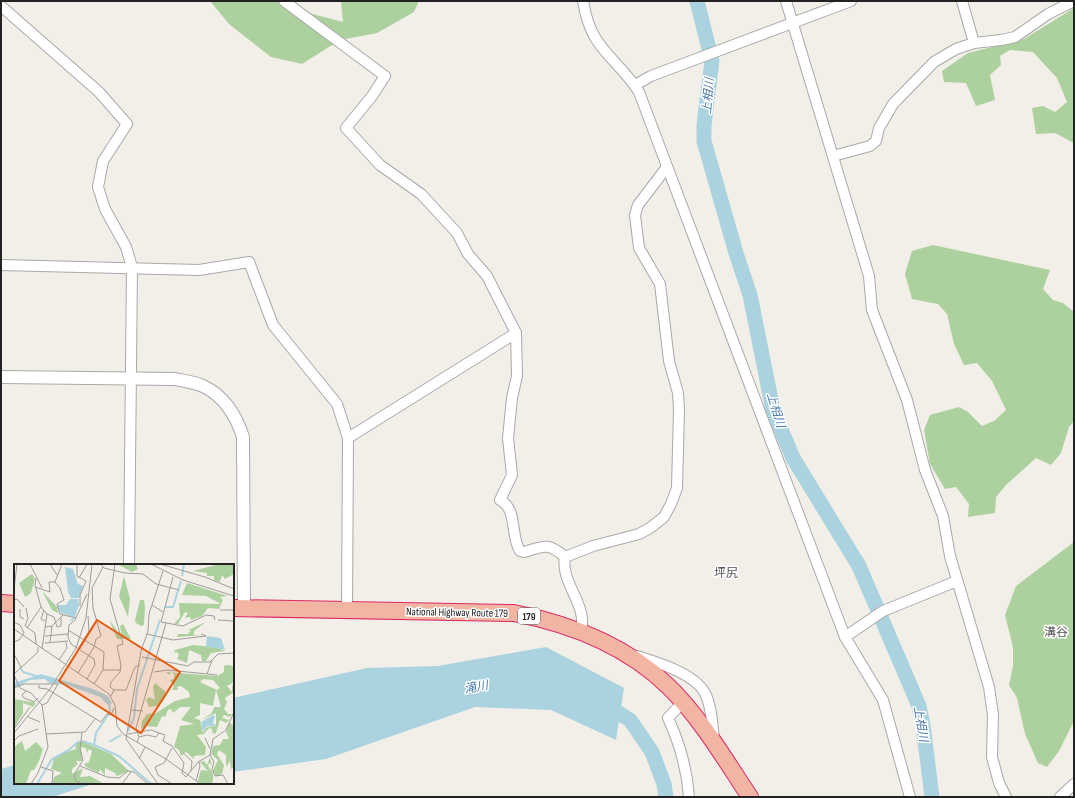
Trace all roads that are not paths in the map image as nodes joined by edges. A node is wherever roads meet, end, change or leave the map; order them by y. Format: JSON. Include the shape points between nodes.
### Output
{"nodes":[{"id":1,"x":284,"y":1,"type":"edge"},
{"id":2,"x":583,"y":1,"type":"edge"},
{"id":3,"x":786,"y":1,"type":"edge"},
{"id":4,"x":851,"y":1,"type":"edge"},
{"id":5,"x":962,"y":1,"type":"edge"},
{"id":6,"x":1074,"y":1,"type":"edge"},
{"id":7,"x":1,"y":6,"type":"edge"},
{"id":8,"x":793,"y":23,"type":"junction"},
{"id":9,"x":974,"y":43,"type":"junction"},
{"id":10,"x":635,"y":85,"type":"junction"},
{"id":11,"x":833,"y":156,"type":"junction"},
{"id":12,"x":667,"y":166,"type":"junction"},
{"id":13,"x":1,"y":265,"type":"edge"},
{"id":14,"x":132,"y":267,"type":"junction"},
{"id":15,"x":516,"y":333,"type":"junction"},
{"id":16,"x":1,"y":377,"type":"edge"},
{"id":17,"x":131,"y":378,"type":"junction"},
{"id":18,"x":348,"y":438,"type":"junction"},
{"id":19,"x":565,"y":557,"type":"junction"},
{"id":20,"x":129,"y":564,"type":"edge"},
{"id":21,"x":957,"y":581,"type":"junction"},
{"id":22,"x":1,"y":603,"type":"edge"},
{"id":23,"x":14,"y":604,"type":"edge"},
{"id":24,"x":239,"y":609,"type":"edge"},
{"id":25,"x":347,"y":610,"type":"junction"},
{"id":26,"x":581,"y":631,"type":"junction"},
{"id":27,"x":844,"y":638,"type":"junction"},
{"id":28,"x":627,"y":653,"type":"junction"},
{"id":29,"x":682,"y":702,"type":"junction"},
{"id":30,"x":715,"y":743,"type":"junction"},
{"id":31,"x":1074,"y":784,"type":"edge"},
{"id":32,"x":689,"y":797,"type":"edge"},
{"id":33,"x":750,"y":797,"type":"edge"},
{"id":34,"x":910,"y":797,"type":"edge"},
{"id":35,"x":1006,"y":797,"type":"edge"},
{"id":36,"x":1060,"y":797,"type":"edge"}],
"edges":[{"from":1,"to":15,"type":"street","via":[[385,76],[346,128],[380,165],[421,194],[457,233],[468,254],[487,276]]},
{"from":2,"to":10,"type":"street","via":[[597,41]]},
{"from":3,"to":8,"type":"street"},
{"from":4,"to":8,"type":"street"},
{"from":5,"to":9,"type":"street"},
{"from":6,"to":9,"type":"street","via":[[1048,14],[1015,37]]},
{"from":7,"to":14,"type":"street","via":[[99,92],[128,124],[103,161],[98,187],[105,209],[126,247]]},
{"from":8,"to":10,"type":"street","via":[[651,76]]},
{"from":8,"to":11,"type":"street"},
{"from":9,"to":11,"type":"street","via":[[956,49],[934,62],[893,104],[879,128],[876,142]]},
{"from":10,"to":12,"type":"street"},
{"from":11,"to":21,"type":"street","via":[[869,276],[872,310],[907,400],[925,470],[942,516]]},
{"from":12,"to":19,"type":"street","via":[[638,205],[635,215],[639,248],[660,284],[669,361],[678,393],[677,488],[664,517],[650,528],[639,534],[593,546]]},
{"from":12,"to":27,"type":"street"},
{"from":13,"to":14,"type":"street"},
{"from":14,"to":17,"type":"street"},
{"from":14,"to":18,"type":"street","via":[[199,270],[249,262],[273,325],[337,404]]},
{"from":15,"to":18,"type":"street"},
{"from":15,"to":19,"type":"street","via":[[517,376],[508,438],[512,475],[500,500],[507,505],[510,512],[516,546],[520,551],[549,546],[554,547]]},
{"from":16,"to":17,"type":"street"},
{"from":17,"to":20,"type":"street"},
{"from":17,"to":24,"type":"street","via":[[175,378],[202,386],[224,401],[238,422],[243,437]]},
{"from":18,"to":25,"type":"street"},
{"from":19,"to":26,"type":"street","via":[[568,580],[583,617]]},
{"from":21,"to":27,"type":"street","via":[[880,614]]},
{"from":21,"to":35,"type":"street","via":[[989,687],[993,715],[992,757]]},
{"from":22,"to":23,"type":"highway"},
{"from":24,"to":25,"type":"highway","name":"National Highway Route 179","number":"179"},
{"from":25,"to":26,"type":"highway","name":"National Highway Route 179","number":"179","via":[[514,613]]},
{"from":26,"to":28,"type":"highway","name":"National Highway Route 179","number":"179"},
{"from":27,"to":34,"type":"street","via":[[883,700]]},
{"from":28,"to":29,"type":"highway","name":"National Highway Route 179","number":"179","via":[[669,686]]},
{"from":28,"to":30,"type":"street","via":[[664,665],[691,678],[704,692]]},
{"from":29,"to":30,"type":"highway","name":"National Highway Route 179","number":"179"},
{"from":29,"to":32,"type":"street","via":[[668,718],[679,740]]},
{"from":30,"to":33,"type":"highway","name":"National Highway Route 179","number":"179"},
{"from":31,"to":36,"type":"street"}]}
